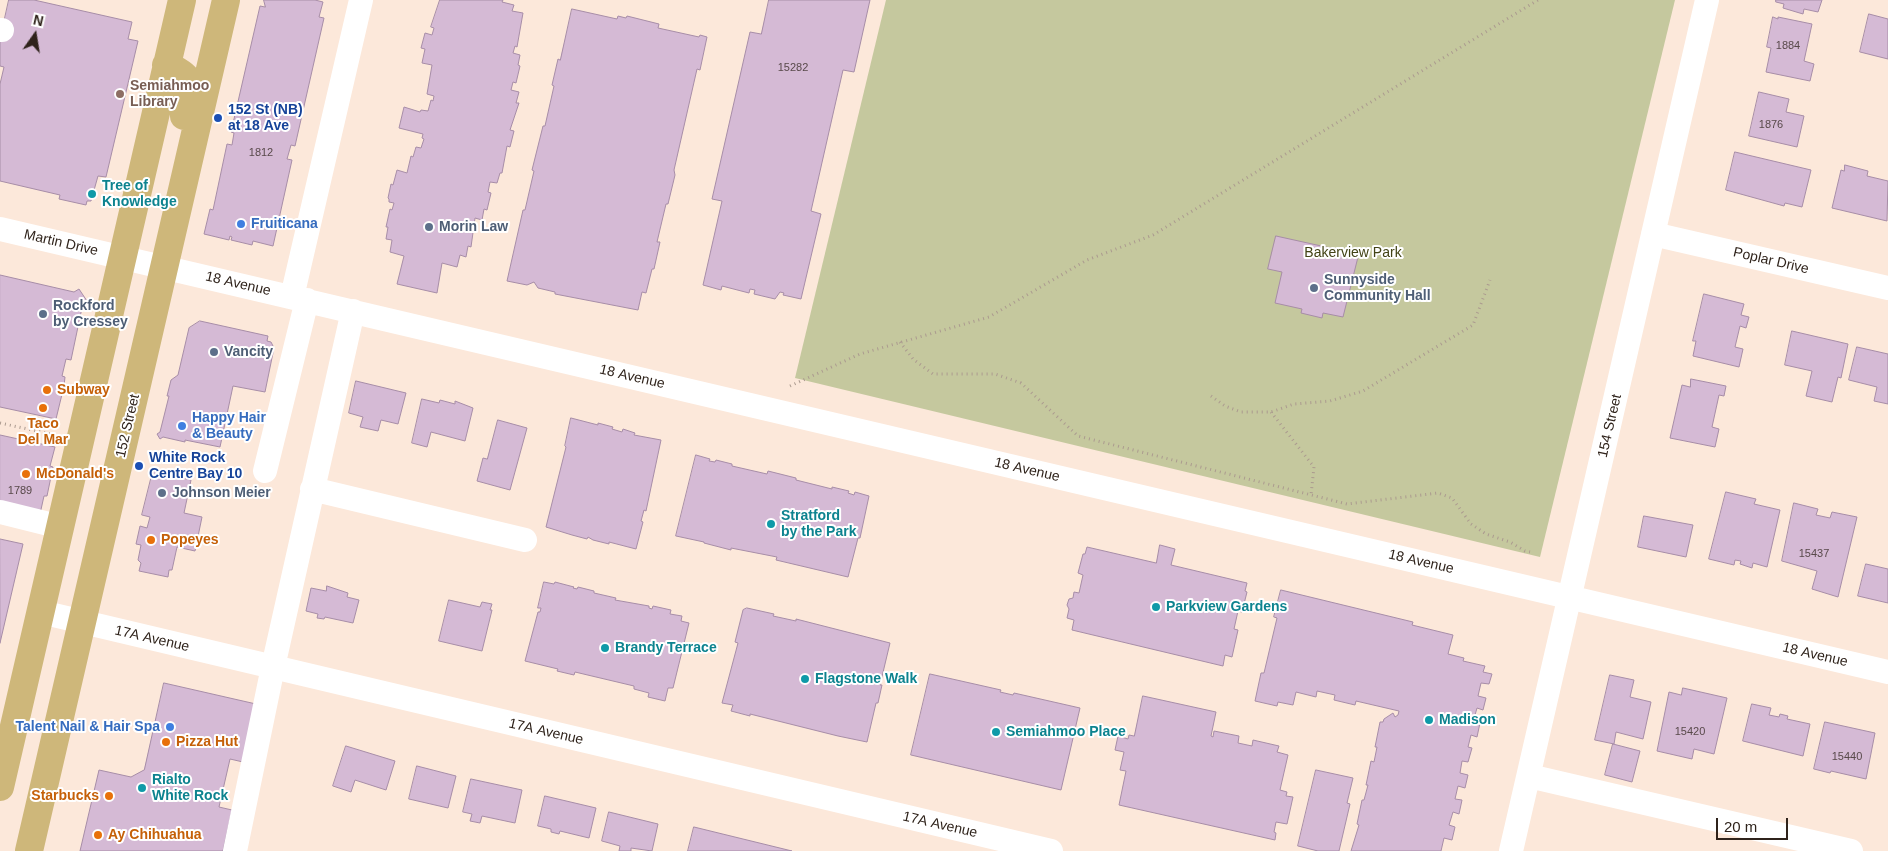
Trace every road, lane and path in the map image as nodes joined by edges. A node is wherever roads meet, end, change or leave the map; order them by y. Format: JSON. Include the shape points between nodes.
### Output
{"nodes":[{"id":1,"x":182,"y":0,"type":"edge"},
{"id":2,"x":226,"y":0,"type":"edge"},
{"id":3,"x":361,"y":0,"type":"edge"},
{"id":4,"x":1538,"y":0,"type":"edge"},
{"id":5,"x":1707,"y":0,"type":"edge"},
{"id":6,"x":166,"y":65,"type":"junction"},
{"id":7,"x":188,"y":165,"type":"junction"},
{"id":8,"x":0,"y":228,"type":"edge"},
{"id":9,"x":1653,"y":234,"type":"junction"},
{"id":10,"x":122,"y":257,"type":"junction"},
{"id":11,"x":165,"y":267,"type":"junction"},
{"id":12,"x":1490,"y":280,"type":"dead end"},
{"id":13,"x":1888,"y":288,"type":"edge"},
{"id":14,"x":299,"y":298,"type":"junction"},
{"id":15,"x":353,"y":311,"type":"junction"},
{"id":16,"x":900,"y":342,"type":"junction"},
{"id":17,"x":790,"y":386,"type":"dead end"},
{"id":18,"x":1211,"y":396,"type":"dead end"},
{"id":19,"x":1271,"y":412,"type":"junction"},
{"id":20,"x":0,"y":422,"type":"edge"},
{"id":21,"x":63,"y":437,"type":"dead end"},
{"id":22,"x":265,"y":471,"type":"dead end"},
{"id":23,"x":312,"y":489,"type":"junction"},
{"id":24,"x":1311,"y":495,"type":"junction"},
{"id":25,"x":0,"y":512,"type":"edge"},
{"id":26,"x":61,"y":527,"type":"junction"},
{"id":27,"x":525,"y":540,"type":"dead end"},
{"id":28,"x":1530,"y":552,"type":"dead end"},
{"id":29,"x":1569,"y":597,"type":"junction"},
{"id":30,"x":41,"y":612,"type":"junction"},
{"id":31,"x":82,"y":622,"type":"junction"},
{"id":32,"x":273,"y":667,"type":"junction"},
{"id":33,"x":1888,"y":672,"type":"edge"},
{"id":34,"x":1529,"y":776,"type":"junction"},
{"id":35,"x":0,"y":787,"type":"edge"},
{"id":36,"x":240,"y":850,"type":"edge"},
{"id":37,"x":30,"y":851,"type":"edge"},
{"id":38,"x":1051,"y":851,"type":"edge"},
{"id":39,"x":1512,"y":851,"type":"edge"},
{"id":40,"x":1850,"y":851,"type":"edge"}],
"edges":[{"from":1,"to":6,"type":"main road"},
{"from":2,"to":7,"type":"main road","name":"152 Street"},
{"from":3,"to":14,"type":"street"},
{"from":4,"to":16,"type":"path","via":[[1153,235],[1087,260],[989,317]]},
{"from":5,"to":9,"type":"street","name":"154 Street"},
{"from":6,"to":7,"type":"main road","via":[[182,72],[188,81],[184,109]]},
{"from":6,"to":10,"type":"main road"},
{"from":7,"to":11,"type":"main road","name":"152 Street"},
{"from":8,"to":10,"type":"street","name":"Martin Drive"},
{"from":9,"to":13,"type":"street","name":"Poplar Drive"},
{"from":9,"to":29,"type":"street","name":"154 Street"},
{"from":10,"to":11,"type":"street","name":"Martin Drive"},
{"from":10,"to":26,"type":"main road"},
{"from":11,"to":14,"type":"street","name":"18 Avenue"},
{"from":11,"to":31,"type":"main road","name":"152 Street"},
{"from":12,"to":19,"type":"path","via":[[1473,324],[1363,391],[1330,402],[1294,404]]},
{"from":14,"to":15,"type":"street","name":"18 Avenue"},
{"from":14,"to":22,"type":"street"},
{"from":15,"to":23,"type":"street"},
{"from":15,"to":29,"type":"street","name":"18 Avenue"},
{"from":16,"to":17,"type":"path","via":[[860,354]]},
{"from":16,"to":24,"type":"path","via":[[913,359],[933,374],[995,374],[1021,383],[1078,436]]},
{"from":18,"to":19,"type":"path","via":[[1240,412]]},
{"from":19,"to":24,"type":"path","via":[[1314,467]]},
{"from":20,"to":21,"type":"path"},
{"from":23,"to":27,"type":"street"},
{"from":23,"to":32,"type":"street"},
{"from":24,"to":28,"type":"path","via":[[1347,504],[1438,494],[1452,498],[1471,524],[1486,534]]},
{"from":25,"to":26,"type":"street"},
{"from":26,"to":30,"type":"main road"},
{"from":29,"to":33,"type":"street","name":"18 Avenue"},
{"from":29,"to":34,"type":"street","name":"154 Street"},
{"from":30,"to":31,"type":"street","name":"17A Avenue"},
{"from":30,"to":35,"type":"main road"},
{"from":31,"to":32,"type":"street","name":"17A Avenue"},
{"from":31,"to":37,"type":"main road","name":"152 Street"},
{"from":32,"to":36,"type":"street"},
{"from":32,"to":38,"type":"street","name":"17A Avenue"},
{"from":34,"to":39,"type":"street","name":"154 Street"},
{"from":34,"to":40,"type":"street"}]}
